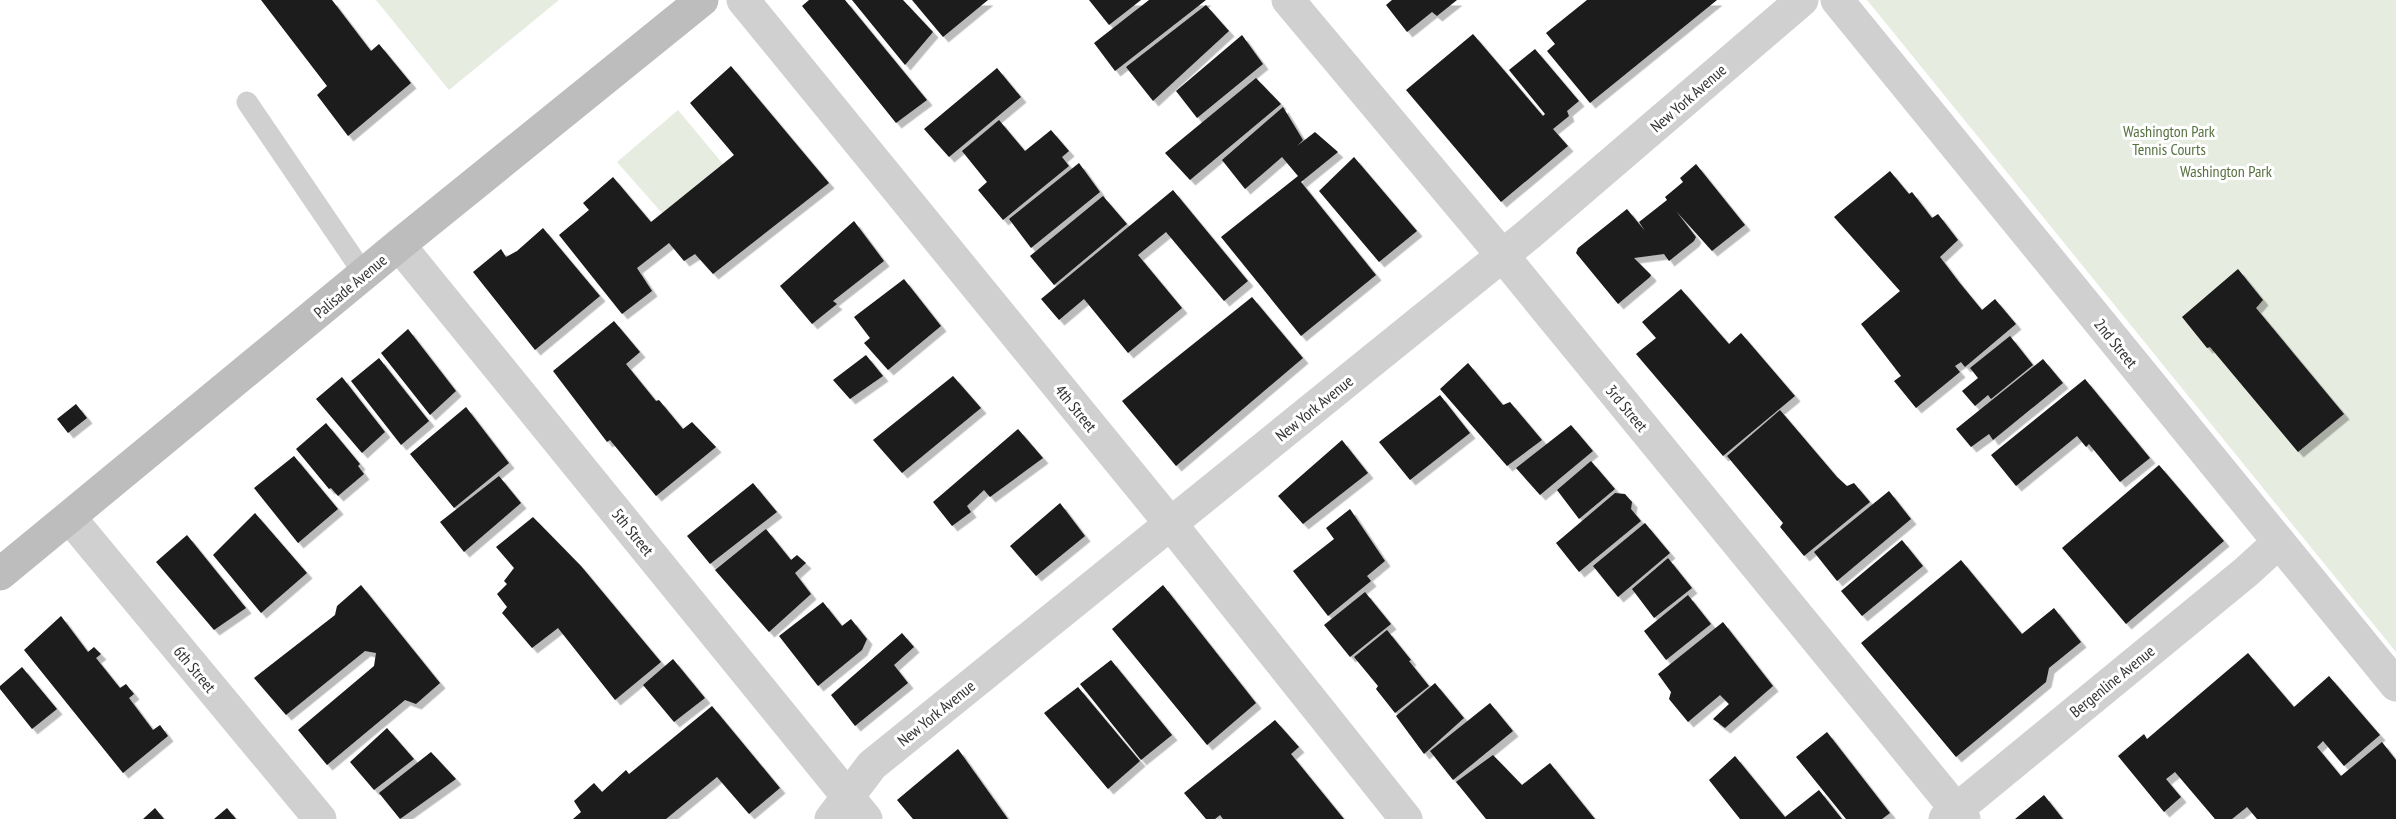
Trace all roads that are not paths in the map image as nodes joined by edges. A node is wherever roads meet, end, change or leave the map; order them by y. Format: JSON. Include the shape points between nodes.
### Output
{"nodes":[{"id":1,"x":702,"y":0,"type":"edge"},
{"id":2,"x":743,"y":0,"type":"edge"},
{"id":3,"x":1288,"y":0,"type":"edge"},
{"id":4,"x":1802,"y":0,"type":"edge"},
{"id":5,"x":1837,"y":0,"type":"edge"},
{"id":6,"x":247,"y":102,"type":"dead end"},
{"id":7,"x":399,"y":245,"type":"junction"},
{"id":8,"x":1502,"y":255,"type":"junction"},
{"id":9,"x":364,"y":274,"type":"junction"},
{"id":10,"x":70,"y":518,"type":"junction"},
{"id":11,"x":1170,"y":523,"type":"junction"},
{"id":12,"x":2279,"y":542,"type":"junction"},
{"id":13,"x":0,"y":574,"type":"edge"},
{"id":14,"x":2396,"y":685,"type":"edge"},
{"id":15,"x":848,"y":811,"type":"edge"},
{"id":16,"x":1955,"y":816,"type":"edge"},
{"id":17,"x":320,"y":819,"type":"edge"},
{"id":18,"x":1406,"y":819,"type":"edge"}],
"edges":[{"from":1,"to":7,"type":"main road","name":"Palisade Avenue"},
{"from":2,"to":11,"type":"street","name":"4th Street"},
{"from":3,"to":8,"type":"street","name":"3rd Street"},
{"from":4,"to":8,"type":"street","name":"New York Avenue"},
{"from":5,"to":12,"type":"street","name":"2nd Street"},
{"from":6,"to":9,"type":"lane"},
{"from":7,"to":9,"type":"main road","name":"Palisade Avenue"},
{"from":7,"to":15,"type":"street","name":"5th Street"},
{"from":8,"to":11,"type":"street","name":"New York Avenue"},
{"from":8,"to":16,"type":"street","name":"3rd Street"},
{"from":9,"to":10,"type":"main road","name":"Palisade Avenue"},
{"from":10,"to":13,"type":"main road","name":"Palisade Avenue"},
{"from":10,"to":17,"type":"street","name":"6th Street"},
{"from":11,"to":15,"type":"street","name":"New York Avenue","via":[[872,765]]},
{"from":11,"to":18,"type":"street","name":"4th Street"},
{"from":12,"to":14,"type":"street","name":"2nd Street"},
{"from":12,"to":16,"type":"street","name":"Bergenline Avenue"}]}
